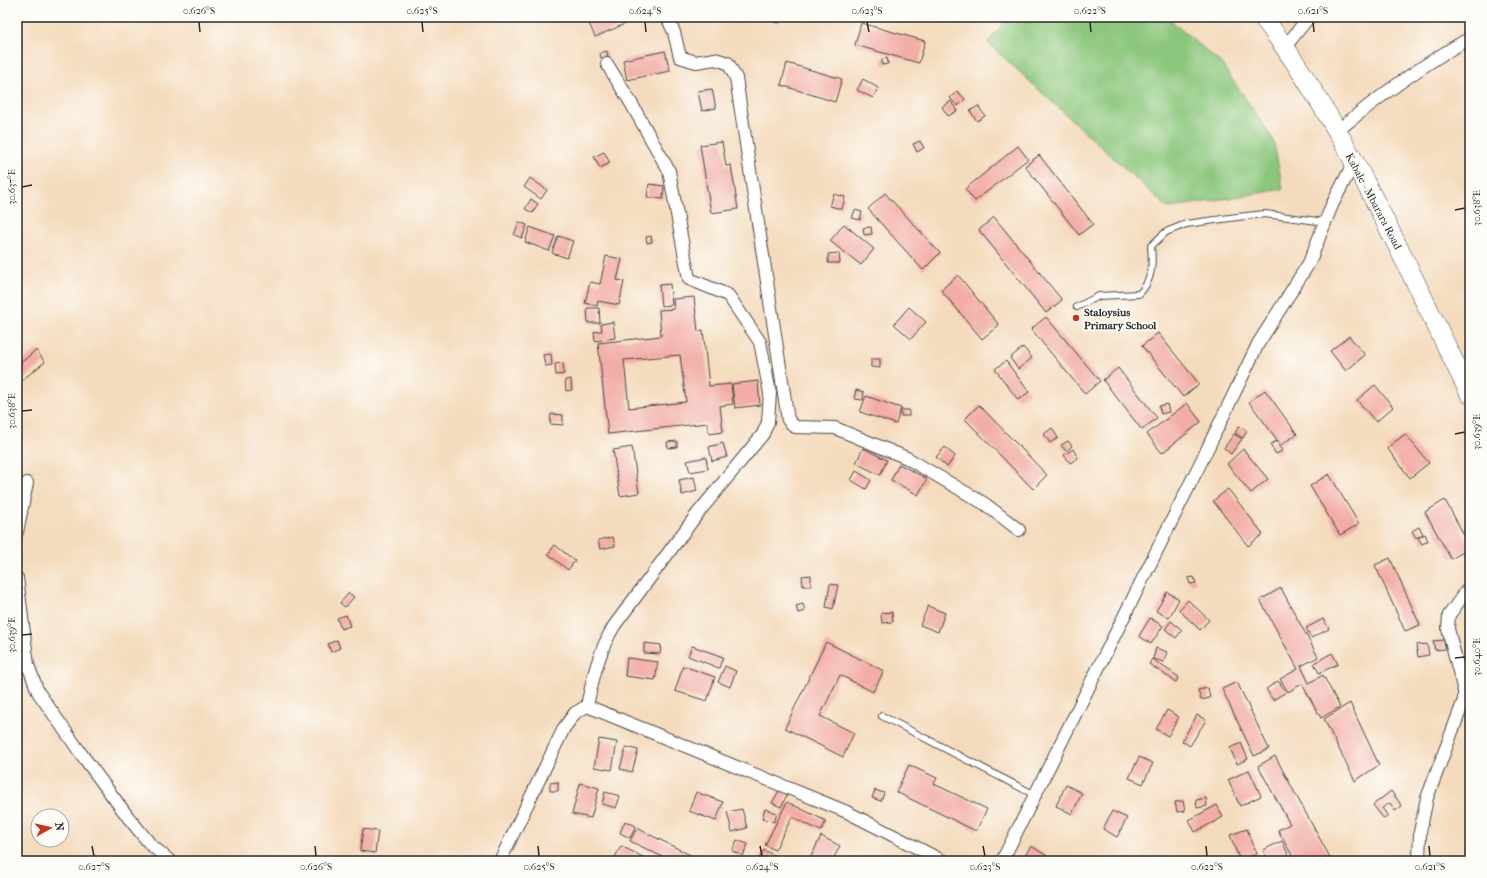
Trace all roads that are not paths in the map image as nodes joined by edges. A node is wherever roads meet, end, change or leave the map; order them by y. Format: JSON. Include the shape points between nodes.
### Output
{"nodes":[{"id":1,"x":667,"y":17,"type":"edge"},
{"id":2,"x":1263,"y":17,"type":"edge"},
{"id":3,"x":1309,"y":17,"type":"edge"},
{"id":4,"x":1470,"y":38,"type":"edge"},
{"id":5,"x":1285,"y":47,"type":"junction"},
{"id":6,"x":606,"y":64,"type":"dead end"},
{"id":7,"x":1336,"y":132,"type":"junction"},
{"id":8,"x":1354,"y":162,"type":"junction"},
{"id":9,"x":1325,"y":222,"type":"junction"},
{"id":10,"x":1077,"y":307,"type":"dead end"},
{"id":11,"x":1470,"y":394,"type":"edge"},
{"id":12,"x":27,"y":483,"type":"dead end"},
{"id":13,"x":1019,"y":530,"type":"dead end"},
{"id":14,"x":17,"y":532,"type":"edge"},
{"id":15,"x":17,"y":578,"type":"edge"},
{"id":16,"x":1470,"y":586,"type":"edge"},
{"id":17,"x":587,"y":706,"type":"junction"},
{"id":18,"x":882,"y":716,"type":"dead end"},
{"id":19,"x":1035,"y":795,"type":"junction"},
{"id":20,"x":170,"y":861,"type":"edge"},
{"id":21,"x":500,"y":861,"type":"edge"},
{"id":22,"x":943,"y":861,"type":"edge"},
{"id":23,"x":1002,"y":861,"type":"edge"},
{"id":24,"x":1419,"y":861,"type":"edge"}],
"edges":[{"from":1,"to":13,"type":"street","via":[[674,32],[680,57],[696,62],[715,59],[728,63],[736,78],[788,420],[795,426],[835,428],[907,458],[985,504]]},
{"from":2,"to":5,"type":"main road","name":"Kabale - Mbarara Road"},
{"from":3,"to":5,"type":"street"},
{"from":4,"to":7,"type":"street","via":[[1446,51],[1374,100]]},
{"from":5,"to":7,"type":"main road","name":"Kabale - Mbarara Road"},
{"from":6,"to":17,"type":"street","via":[[670,171],[689,280],[728,295],[760,342],[770,393],[770,408],[763,434],[698,513],[614,626],[595,668]]},
{"from":7,"to":8,"type":"main road","name":"Kabale - Mbarara Road"},
{"from":8,"to":9,"type":"street"},
{"from":8,"to":11,"type":"main road","name":"Kabale - Mbarara Road","via":[[1410,267]]},
{"from":9,"to":10,"type":"lane","via":[[1265,214],[1186,224],[1166,232],[1151,246],[1153,264],[1147,286],[1139,294],[1099,296]]},
{"from":9,"to":19,"type":"street","via":[[1309,263],[1258,344]]},
{"from":12,"to":14,"type":"street"},
{"from":15,"to":20,"type":"street","via":[[28,665],[38,692],[128,817],[150,844]]},
{"from":16,"to":24,"type":"street","via":[[1447,620],[1464,700],[1427,798],[1420,832]]},
{"from":17,"to":21,"type":"street","via":[[575,713],[564,728]]},
{"from":17,"to":22,"type":"street","via":[[847,812]]},
{"from":18,"to":19,"type":"lane"},
{"from":19,"to":23,"type":"street"}]}
